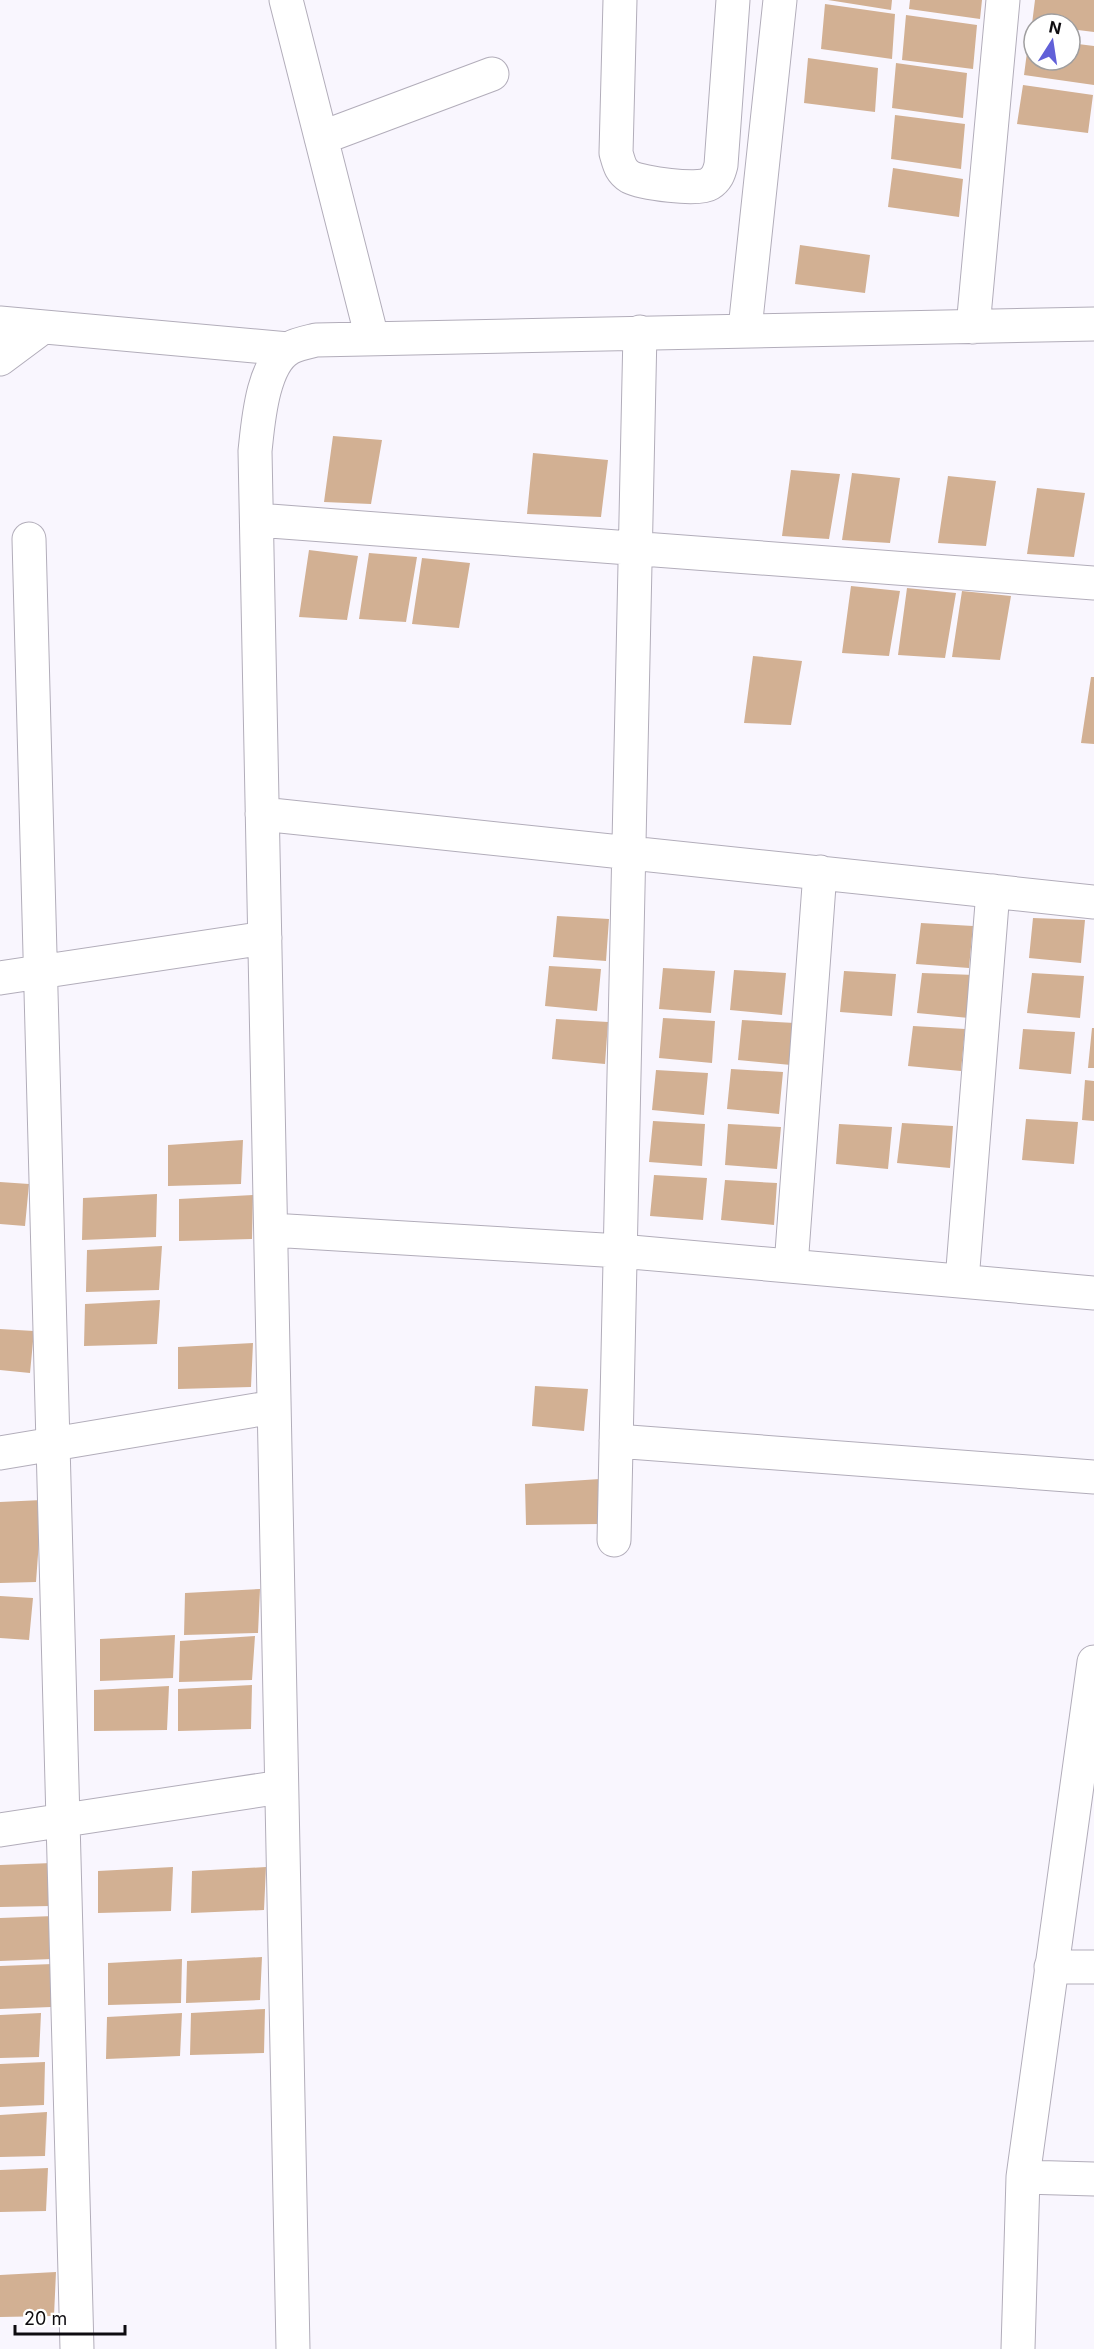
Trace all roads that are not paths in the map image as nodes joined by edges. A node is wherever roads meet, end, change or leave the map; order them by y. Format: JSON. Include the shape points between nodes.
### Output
{"nodes":[{"id":1,"x":286,"y":0,"type":"edge"},
{"id":2,"x":620,"y":0,"type":"edge"},
{"id":3,"x":733,"y":0,"type":"edge"},
{"id":4,"x":780,"y":0,"type":"edge"},
{"id":5,"x":1003,"y":0,"type":"edge"},
{"id":6,"x":492,"y":74,"type":"dead end"},
{"id":7,"x":321,"y":138,"type":"junction"},
{"id":8,"x":0,"y":323,"type":"edge"},
{"id":9,"x":1094,"y":324,"type":"edge"},
{"id":10,"x":43,"y":327,"type":"junction"},
{"id":11,"x":973,"y":327,"type":"junction"},
{"id":12,"x":745,"y":329,"type":"junction"},
{"id":13,"x":640,"y":332,"type":"junction"},
{"id":14,"x":372,"y":338,"type":"junction"},
{"id":15,"x":288,"y":349,"type":"junction"},
{"id":16,"x":0,"y":359,"type":"edge"},
{"id":17,"x":257,"y":520,"type":"junction"},
{"id":18,"x":29,"y":539,"type":"dead end"},
{"id":19,"x":636,"y":548,"type":"junction"},
{"id":20,"x":1094,"y":582,"type":"edge"},
{"id":21,"x":262,"y":814,"type":"junction"},
{"id":22,"x":629,"y":851,"type":"junction"},
{"id":23,"x":820,"y":872,"type":"junction"},
{"id":24,"x":993,"y":891,"type":"junction"},
{"id":25,"x":1094,"y":902,"type":"edge"},
{"id":26,"x":265,"y":938,"type":"junction"},
{"id":27,"x":42,"y":972,"type":"junction"},
{"id":28,"x":0,"y":978,"type":"edge"},
{"id":29,"x":271,"y":1230,"type":"junction"},
{"id":30,"x":620,"y":1251,"type":"junction"},
{"id":31,"x":791,"y":1266,"type":"junction"},
{"id":32,"x":962,"y":1281,"type":"junction"},
{"id":33,"x":1094,"y":1293,"type":"edge"},
{"id":34,"x":274,"y":1407,"type":"junction"},
{"id":35,"x":616,"y":1441,"type":"junction"},
{"id":36,"x":54,"y":1446,"type":"junction"},
{"id":37,"x":0,"y":1453,"type":"edge"},
{"id":38,"x":1094,"y":1477,"type":"edge"},
{"id":39,"x":614,"y":1540,"type":"dead end"},
{"id":40,"x":1094,"y":1662,"type":"edge"},
{"id":41,"x":1087,"y":1765,"type":"edge"},
{"id":42,"x":281,"y":1787,"type":"junction"},
{"id":43,"x":63,"y":1820,"type":"junction"},
{"id":44,"x":0,"y":1830,"type":"edge"},
{"id":45,"x":1052,"y":1967,"type":"junction"},
{"id":46,"x":1094,"y":1967,"type":"edge"},
{"id":47,"x":1023,"y":2177,"type":"junction"},
{"id":48,"x":1094,"y":2179,"type":"edge"},
{"id":49,"x":77,"y":2349,"type":"edge"},
{"id":50,"x":293,"y":2349,"type":"edge"},
{"id":51,"x":1018,"y":2349,"type":"edge"}],
"edges":[{"from":1,"to":7,"type":"street"},
{"from":2,"to":3,"type":"street","via":[[616,153],[619,167],[642,181],[694,187],[707,186],[717,177],[721,165]]},
{"from":4,"to":12,"type":"street"},
{"from":5,"to":11,"type":"street"},
{"from":6,"to":7,"type":"street"},
{"from":7,"to":14,"type":"street"},
{"from":8,"to":10,"type":"street"},
{"from":9,"to":11,"type":"street"},
{"from":10,"to":15,"type":"street"},
{"from":10,"to":16,"type":"street"},
{"from":11,"to":12,"type":"street"},
{"from":12,"to":13,"type":"street"},
{"from":13,"to":14,"type":"street"},
{"from":13,"to":19,"type":"street"},
{"from":14,"to":15,"type":"street","via":[[316,340]]},
{"from":15,"to":17,"type":"street","via":[[271,371],[259,407],[255,451]]},
{"from":17,"to":19,"type":"street"},
{"from":17,"to":21,"type":"street"},
{"from":18,"to":27,"type":"street"},
{"from":19,"to":20,"type":"street"},
{"from":19,"to":22,"type":"street"},
{"from":21,"to":22,"type":"street"},
{"from":21,"to":26,"type":"street"},
{"from":22,"to":23,"type":"street"},
{"from":22,"to":30,"type":"street"},
{"from":23,"to":24,"type":"street"},
{"from":23,"to":31,"type":"street"},
{"from":24,"to":25,"type":"street"},
{"from":24,"to":32,"type":"street"},
{"from":26,"to":27,"type":"street"},
{"from":26,"to":29,"type":"street"},
{"from":27,"to":28,"type":"street"},
{"from":27,"to":36,"type":"street"},
{"from":29,"to":30,"type":"street"},
{"from":29,"to":34,"type":"street"},
{"from":30,"to":31,"type":"street"},
{"from":30,"to":35,"type":"street"},
{"from":31,"to":32,"type":"street"},
{"from":32,"to":33,"type":"street"},
{"from":34,"to":36,"type":"street"},
{"from":34,"to":42,"type":"street"},
{"from":35,"to":38,"type":"street"},
{"from":35,"to":39,"type":"street"},
{"from":36,"to":37,"type":"street"},
{"from":36,"to":43,"type":"street"},
{"from":40,"to":41,"type":"street"},
{"from":41,"to":45,"type":"street"},
{"from":42,"to":43,"type":"street"},
{"from":42,"to":50,"type":"street"},
{"from":43,"to":44,"type":"street"},
{"from":43,"to":49,"type":"street"},
{"from":45,"to":46,"type":"street"},
{"from":45,"to":47,"type":"street"},
{"from":47,"to":48,"type":"street"},
{"from":47,"to":51,"type":"street"}]}
